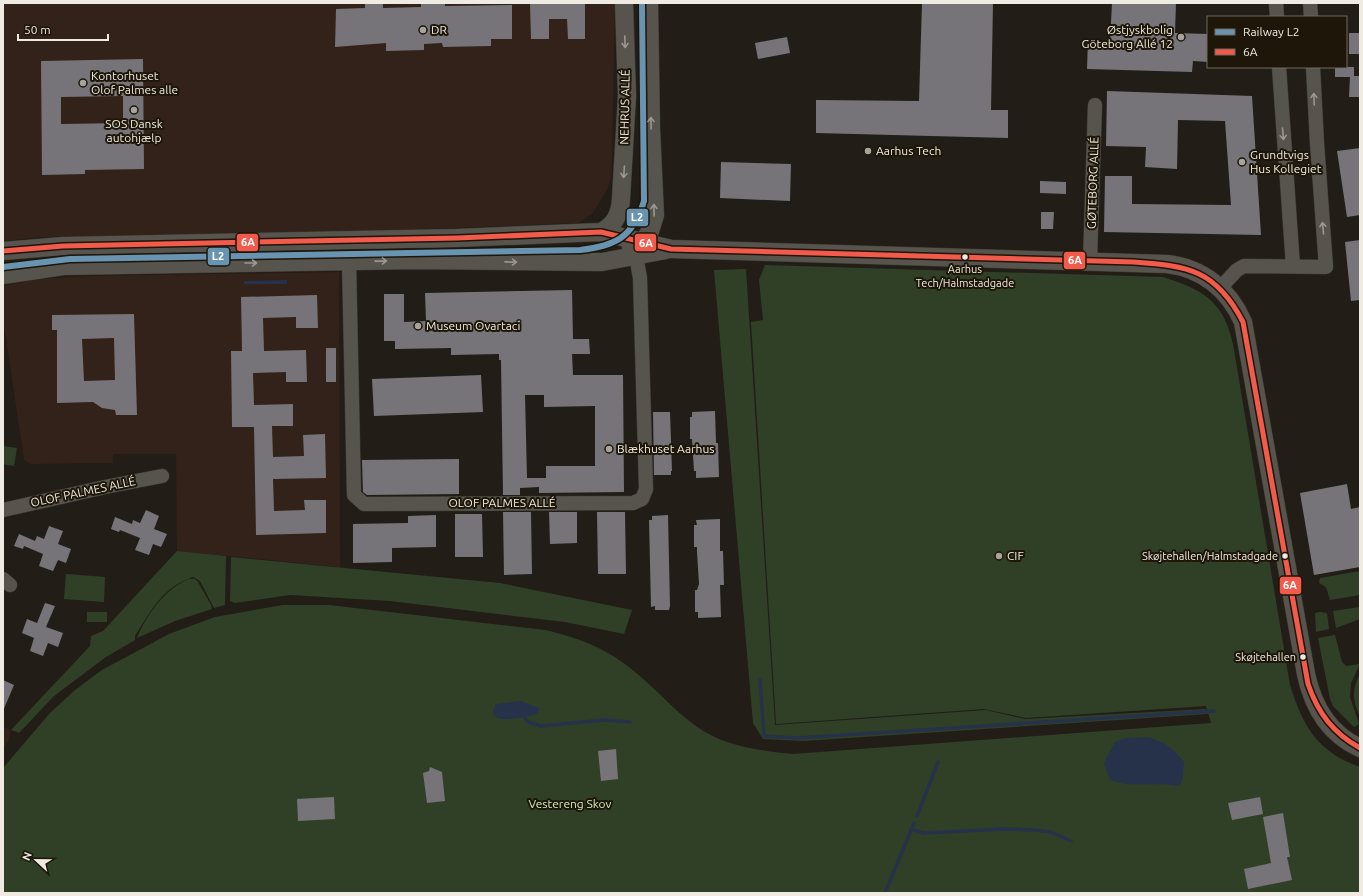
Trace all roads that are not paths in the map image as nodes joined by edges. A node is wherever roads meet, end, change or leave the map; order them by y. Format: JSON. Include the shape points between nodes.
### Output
{"nodes":[{"id":1,"x":624,"y":3,"type":"edge"},
{"id":2,"x":649,"y":3,"type":"edge"},
{"id":3,"x":1276,"y":3,"type":"edge"},
{"id":4,"x":1310,"y":3,"type":"edge"},
{"id":5,"x":1277,"y":16,"type":"edge"},
{"id":6,"x":1311,"y":16,"type":"edge"},
{"id":7,"x":1279,"y":68,"type":"edge"},
{"id":8,"x":1313,"y":68,"type":"edge"},
{"id":9,"x":1095,"y":105,"type":"dead end"},
{"id":10,"x":601,"y":232,"type":"junction"},
{"id":11,"x":640,"y":249,"type":"junction"},
{"id":12,"x":3,"y":252,"type":"edge"},
{"id":13,"x":349,"y":261,"type":"junction"},
{"id":14,"x":1090,"y":261,"type":"junction"},
{"id":15,"x":1293,"y":266,"type":"junction"},
{"id":16,"x":3,"y":275,"type":"edge"},
{"id":17,"x":1220,"y":288,"type":"junction"},
{"id":18,"x":162,"y":476,"type":"dead end"},
{"id":19,"x":3,"y":510,"type":"edge"},
{"id":20,"x":1360,"y":748,"type":"edge"}],
"edges":[{"from":1,"to":10,"type":"street","name":"NEHRUS ALLÉ","one_way":true,"via":[[627,96],[620,210],[613,223]]},
{"from":11,"to":2,"type":"street","name":"NEHRUS ALLÉ","one_way":true,"via":[[655,215]]},
{"from":3,"to":5,"type":"street"},
{"from":4,"to":6,"type":"street"},
{"from":7,"to":15,"type":"street","one_way":true},
{"from":15,"to":8,"type":"street","one_way":true,"via":[[1326,267]]},
{"from":9,"to":14,"type":"street","name":"GØTEBORG ALLÉ"},
{"from":10,"to":11,"type":"street","via":[[622,237]]},
{"from":10,"to":12,"type":"street","via":[[457,238],[63,246]]},
{"from":13,"to":11,"type":"street","one_way":true,"via":[[589,263]]},
{"from":11,"to":13,"type":"street","name":"OLOF PALMES ALLÉ","via":[[646,489],[642,499],[634,503],[364,504],[358,500],[354,495]]},
{"from":11,"to":14,"type":"street"},
{"from":16,"to":13,"type":"street","one_way":true,"via":[[63,266]]},
{"from":14,"to":17,"type":"street","via":[[1176,265],[1206,276]]},
{"from":15,"to":17,"type":"street","via":[[1244,266]]},
{"from":17,"to":20,"type":"street","via":[[1236,308],[1246,333],[1312,697],[1334,730]]},
{"from":18,"to":19,"type":"street","name":"OLOF PALMES ALLÉ"}]}
